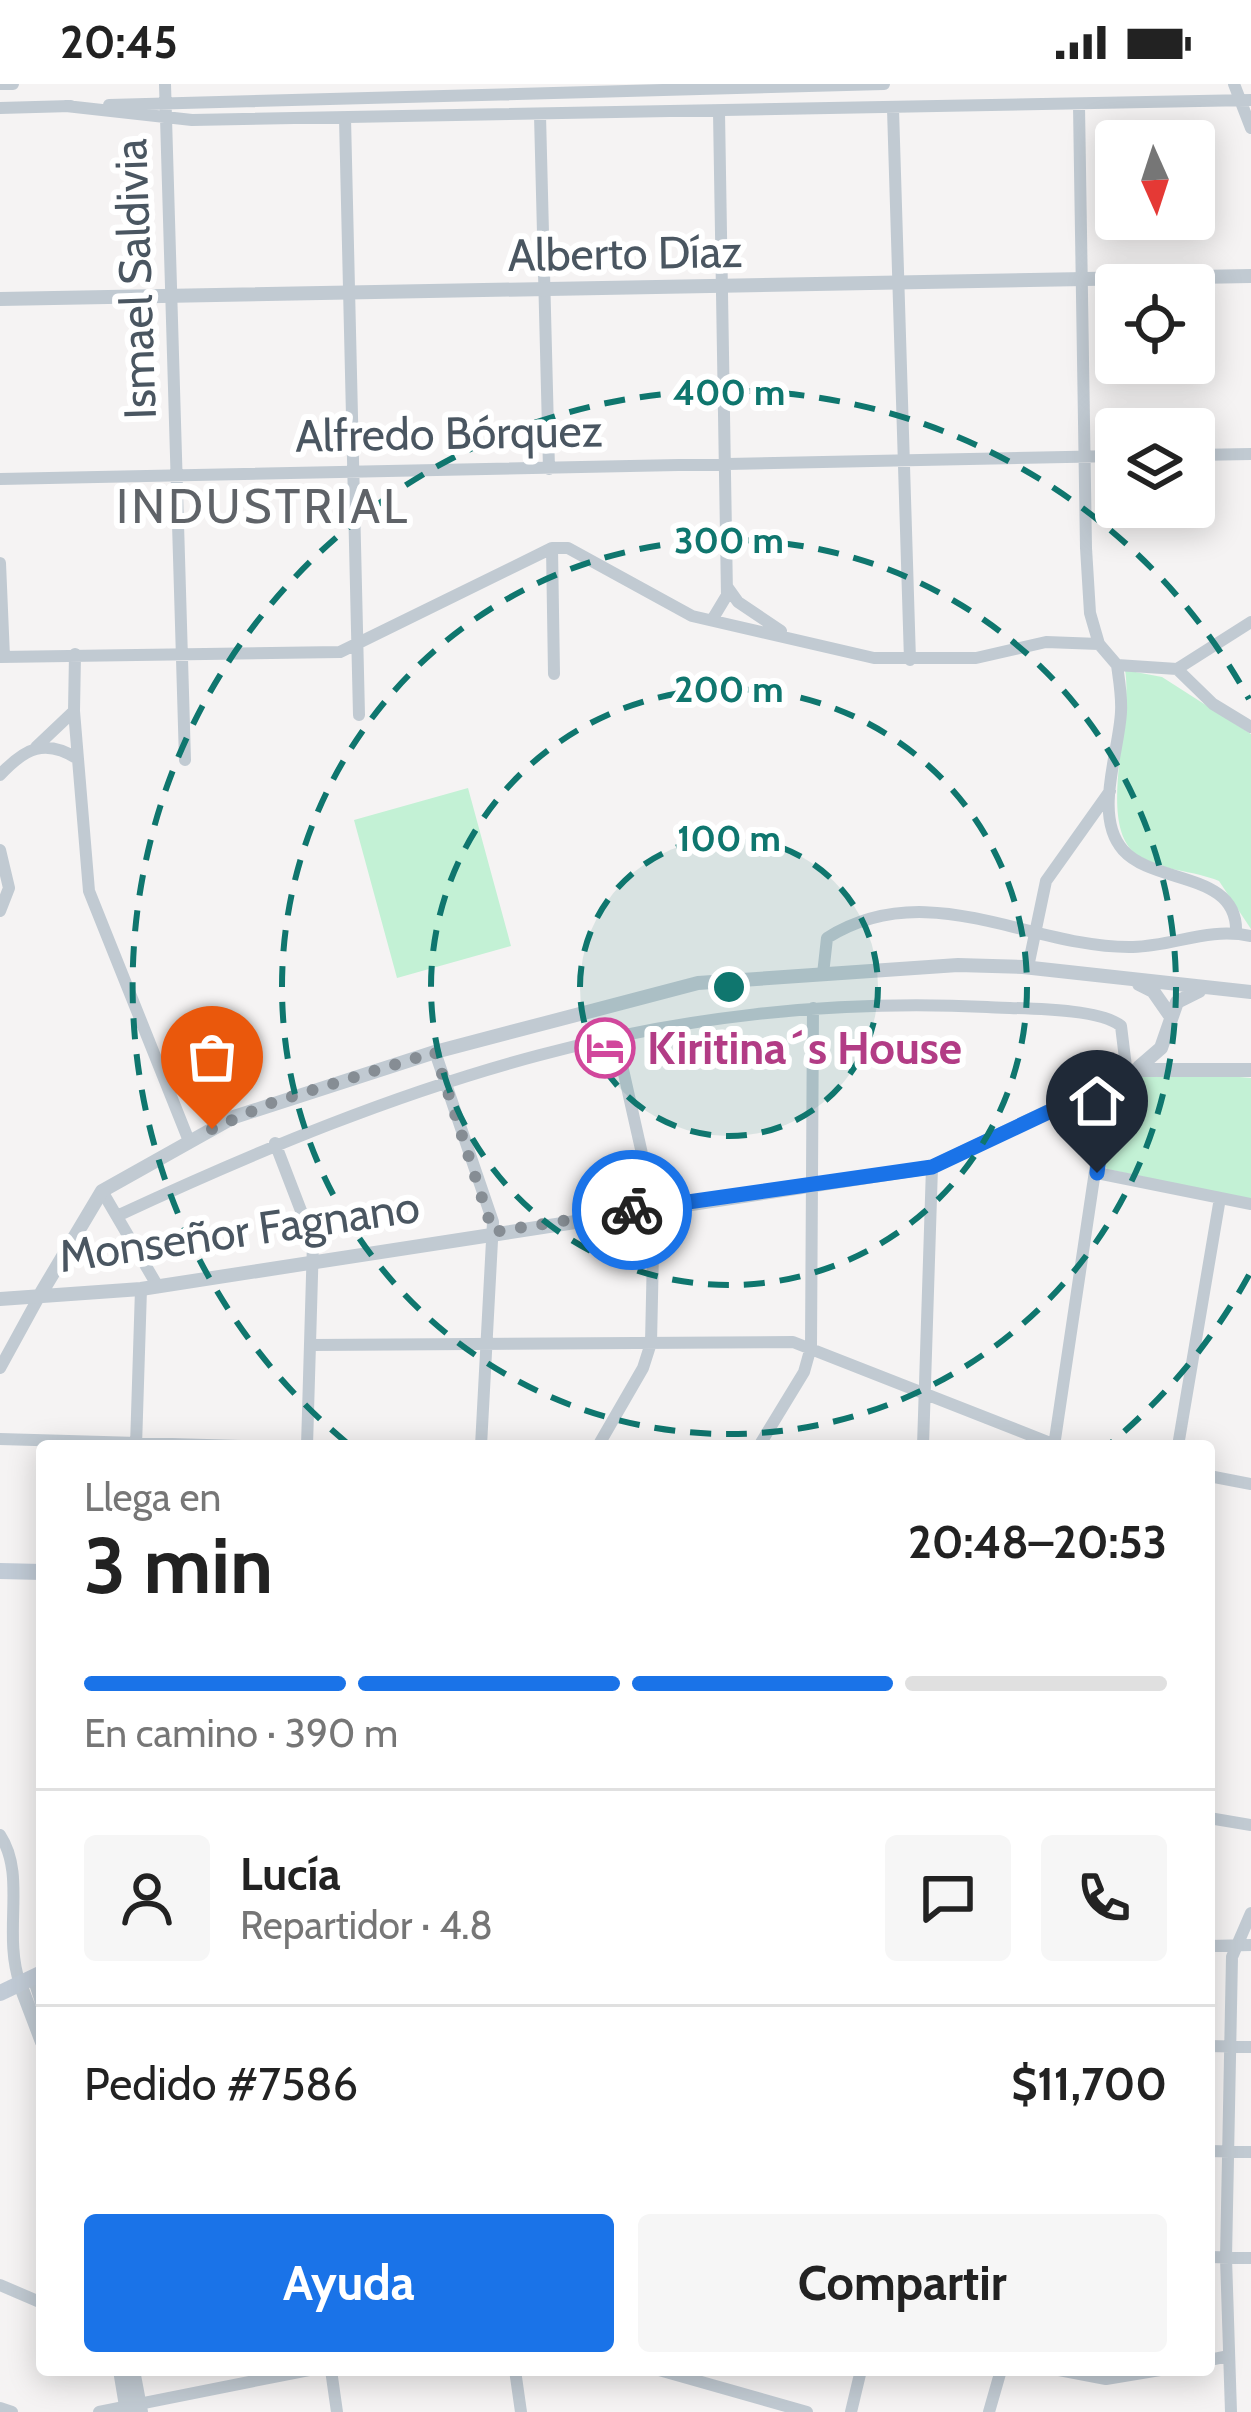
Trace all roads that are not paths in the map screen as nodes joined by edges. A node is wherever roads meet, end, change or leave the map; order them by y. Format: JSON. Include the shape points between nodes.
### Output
{"nodes":[{"id":1,"x":13,"y":84,"type":"edge"},
{"id":2,"x":165,"y":84,"type":"edge"},
{"id":3,"x":884,"y":84,"type":"edge"},
{"id":4,"x":1234,"y":84,"type":"edge"},
{"id":5,"x":0,"y":85,"type":"edge"},
{"id":6,"x":816,"y":86,"type":"edge"},
{"id":7,"x":1246,"y":100,"type":"edge"},
{"id":8,"x":1078,"y":106,"type":"junction"},
{"id":9,"x":0,"y":108,"type":"edge"},
{"id":10,"x":893,"y":109,"type":"junction"},
{"id":11,"x":813,"y":110,"type":"junction"},
{"id":12,"x":166,"y":111,"type":"junction"},
{"id":13,"x":719,"y":112,"type":"junction"},
{"id":14,"x":540,"y":115,"type":"junction"},
{"id":15,"x":345,"y":118,"type":"junction"},
{"id":16,"x":1251,"y":128,"type":"edge"},
{"id":17,"x":1251,"y":276,"type":"edge"},
{"id":18,"x":899,"y":281,"type":"junction"},
{"id":19,"x":1082,"y":281,"type":"junction"},
{"id":20,"x":723,"y":286,"type":"junction"},
{"id":21,"x":544,"y":291,"type":"junction"},
{"id":22,"x":349,"y":294,"type":"junction"},
{"id":23,"x":172,"y":297,"type":"junction"},
{"id":24,"x":0,"y":299,"type":"edge"},
{"id":25,"x":1251,"y":454,"type":"edge"},
{"id":26,"x":1215,"y":455,"type":"edge"},
{"id":27,"x":1085,"y":456,"type":"junction"},
{"id":28,"x":1095,"y":456,"type":"edge"},
{"id":29,"x":905,"y":457,"type":"junction"},
{"id":30,"x":726,"y":463,"type":"junction"},
{"id":31,"x":549,"y":469,"type":"junction"},
{"id":32,"x":352,"y":472,"type":"junction"},
{"id":33,"x":177,"y":473,"type":"junction"},
{"id":34,"x":0,"y":479,"type":"edge"},
{"id":35,"x":552,"y":548,"type":"junction"},
{"id":36,"x":0,"y":563,"type":"edge"},
{"id":37,"x":727,"y":587,"type":"junction"},
{"id":38,"x":712,"y":620,"type":"junction"},
{"id":39,"x":1251,"y":622,"type":"edge"},
{"id":40,"x":791,"y":638,"type":"junction"},
{"id":41,"x":1099,"y":644,"type":"junction"},
{"id":42,"x":357,"y":647,"type":"junction"},
{"id":43,"x":75,"y":654,"type":"junction"},
{"id":44,"x":183,"y":655,"type":"junction"},
{"id":45,"x":2,"y":657,"type":"edge"},
{"id":46,"x":910,"y":660,"type":"junction"},
{"id":47,"x":1117,"y":665,"type":"junction"},
{"id":48,"x":1177,"y":669,"type":"junction"},
{"id":49,"x":554,"y":674,"type":"dead end"},
{"id":50,"x":74,"y":711,"type":"junction"},
{"id":51,"x":359,"y":715,"type":"dead end"},
{"id":52,"x":1251,"y":728,"type":"edge"},
{"id":53,"x":35,"y":747,"type":"junction"},
{"id":54,"x":78,"y":759,"type":"junction"},
{"id":55,"x":185,"y":760,"type":"dead end"},
{"id":56,"x":0,"y":775,"type":"edge"},
{"id":57,"x":1111,"y":790,"type":"junction"},
{"id":58,"x":0,"y":850,"type":"edge"},
{"id":59,"x":0,"y":910,"type":"edge"},
{"id":60,"x":1035,"y":928,"type":"junction"},
{"id":61,"x":1244,"y":934,"type":"edge"},
{"id":62,"x":1028,"y":967,"type":"junction"},
{"id":63,"x":823,"y":974,"type":"junction"},
{"id":64,"x":1129,"y":978,"type":"junction"},
{"id":65,"x":1206,"y":989,"type":"junction"},
{"id":66,"x":1251,"y":992,"type":"edge"},
{"id":67,"x":813,"y":1008,"type":"junction"},
{"id":68,"x":1169,"y":1014,"type":"junction"},
{"id":69,"x":615,"y":1034,"type":"junction"},
{"id":70,"x":1167,"y":1034,"type":"junction"},
{"id":71,"x":435,"y":1052,"type":"junction"},
{"id":72,"x":1199,"y":1066,"type":"junction"},
{"id":73,"x":1251,"y":1070,"type":"edge"},
{"id":74,"x":1131,"y":1072,"type":"junction"},
{"id":75,"x":445,"y":1081,"type":"junction"},
{"id":76,"x":1108,"y":1084,"type":"junction"},
{"id":77,"x":189,"y":1141,"type":"junction"},
{"id":78,"x":275,"y":1143,"type":"junction"},
{"id":79,"x":932,"y":1167,"type":"junction"},
{"id":80,"x":1097,"y":1173,"type":"junction"},
{"id":81,"x":814,"y":1183,"type":"junction"},
{"id":82,"x":102,"y":1191,"type":"junction"},
{"id":83,"x":1220,"y":1198,"type":"junction"},
{"id":84,"x":1251,"y":1204,"type":"edge"},
{"id":85,"x":654,"y":1207,"type":"junction"},
{"id":86,"x":117,"y":1216,"type":"junction"},
{"id":87,"x":493,"y":1232,"type":"junction"},
{"id":88,"x":313,"y":1260,"type":"junction"},
{"id":89,"x":149,"y":1287,"type":"junction"},
{"id":90,"x":40,"y":1295,"type":"junction"},
{"id":91,"x":0,"y":1299,"type":"edge"},
{"id":92,"x":651,"y":1343,"type":"junction"},
{"id":93,"x":312,"y":1345,"type":"junction"},
{"id":94,"x":487,"y":1346,"type":"junction"},
{"id":95,"x":811,"y":1347,"type":"junction"},
{"id":96,"x":0,"y":1368,"type":"edge"},
{"id":97,"x":924,"y":1393,"type":"junction"},
{"id":98,"x":0,"y":1439,"type":"edge"},
{"id":99,"x":136,"y":1440,"type":"edge"},
{"id":100,"x":307,"y":1440,"type":"edge"},
{"id":101,"x":481,"y":1440,"type":"edge"},
{"id":102,"x":602,"y":1440,"type":"edge"},
{"id":103,"x":764,"y":1440,"type":"edge"},
{"id":104,"x":922,"y":1440,"type":"edge"},
{"id":105,"x":1041,"y":1440,"type":"edge"},
{"id":106,"x":1057,"y":1440,"type":"edge"},
{"id":107,"x":1179,"y":1440,"type":"edge"},
{"id":108,"x":36,"y":1441,"type":"edge"},
{"id":109,"x":1215,"y":1477,"type":"edge"},
{"id":110,"x":1251,"y":1484,"type":"edge"},
{"id":111,"x":0,"y":1571,"type":"edge"},
{"id":112,"x":36,"y":1572,"type":"edge"},
{"id":113,"x":1215,"y":1819,"type":"edge"},
{"id":114,"x":1251,"y":1825,"type":"edge"},
{"id":115,"x":0,"y":1835,"type":"edge"},
{"id":116,"x":1251,"y":1913,"type":"edge"},
{"id":117,"x":1215,"y":1946,"type":"edge"},
{"id":118,"x":1236,"y":1946,"type":"junction"},
{"id":119,"x":1251,"y":1946,"type":"edge"},
{"id":120,"x":32,"y":1978,"type":"edge"},
{"id":121,"x":0,"y":1994,"type":"edge"},
{"id":122,"x":1215,"y":2046,"type":"edge"},
{"id":123,"x":1231,"y":2046,"type":"junction"},
{"id":124,"x":1251,"y":2047,"type":"edge"},
{"id":125,"x":1215,"y":2151,"type":"edge"},
{"id":126,"x":1228,"y":2151,"type":"junction"},
{"id":127,"x":1251,"y":2152,"type":"edge"},
{"id":128,"x":1215,"y":2258,"type":"edge"},
{"id":129,"x":1226,"y":2258,"type":"junction"},
{"id":130,"x":1251,"y":2258,"type":"edge"},
{"id":131,"x":0,"y":2285,"type":"edge"},
{"id":132,"x":36,"y":2300,"type":"edge"},
{"id":133,"x":1229,"y":2356,"type":"junction"},
{"id":134,"x":1215,"y":2359,"type":"edge"},
{"id":135,"x":122,"y":2376,"type":"edge"},
{"id":136,"x":133,"y":2376,"type":"edge"},
{"id":137,"x":282,"y":2376,"type":"edge"},
{"id":138,"x":333,"y":2376,"type":"edge"},
{"id":139,"x":516,"y":2376,"type":"edge"},
{"id":140,"x":691,"y":2376,"type":"edge"},
{"id":141,"x":860,"y":2376,"type":"edge"},
{"id":142,"x":999,"y":2376,"type":"edge"},
{"id":143,"x":1090,"y":2376,"type":"edge"},
{"id":144,"x":1124,"y":2376,"type":"edge"},
{"id":145,"x":0,"y":2408,"type":"edge"},
{"id":146,"x":134,"y":2409,"type":"edge"},
{"id":147,"x":12,"y":2412,"type":"edge"},
{"id":148,"x":99,"y":2412,"type":"edge"},
{"id":149,"x":337,"y":2412,"type":"edge"},
{"id":150,"x":521,"y":2412,"type":"edge"},
{"id":151,"x":807,"y":2412,"type":"edge"},
{"id":152,"x":851,"y":2412,"type":"edge"},
{"id":153,"x":989,"y":2412,"type":"edge"},
{"id":154,"x":1231,"y":2412,"type":"edge"}],
"edges":[{"from":1,"to":5,"type":"street"},
{"from":2,"to":12,"type":"street","name":"Ismael Saldivia"},
{"from":3,"to":6,"type":"street"},
{"from":4,"to":7,"type":"street"},
{"from":6,"to":11,"type":"street"},
{"from":6,"to":12,"type":"street"},
{"from":7,"to":8,"type":"street"},
{"from":7,"to":16,"type":"street"},
{"from":8,"to":10,"type":"street"},
{"from":8,"to":19,"type":"street"},
{"from":9,"to":12,"type":"street"},
{"from":10,"to":11,"type":"street"},
{"from":10,"to":18,"type":"street"},
{"from":11,"to":13,"type":"street"},
{"from":12,"to":15,"type":"street"},
{"from":12,"to":23,"type":"street","name":"Ismael Saldivia"},
{"from":13,"to":14,"type":"street"},
{"from":13,"to":20,"type":"street"},
{"from":14,"to":15,"type":"street"},
{"from":14,"to":21,"type":"street"},
{"from":15,"to":22,"type":"street"},
{"from":17,"to":19,"type":"street","name":"Alberto Díaz"},
{"from":18,"to":19,"type":"street","name":"Alberto Díaz"},
{"from":18,"to":20,"type":"street","name":"Alberto Díaz"},
{"from":18,"to":29,"type":"street"},
{"from":19,"to":27,"type":"street"},
{"from":20,"to":21,"type":"street","name":"Alberto Díaz"},
{"from":20,"to":30,"type":"street"},
{"from":21,"to":22,"type":"street","name":"Alberto Díaz"},
{"from":21,"to":31,"type":"street"},
{"from":22,"to":23,"type":"street","name":"Alberto Díaz"},
{"from":22,"to":32,"type":"street"},
{"from":23,"to":24,"type":"street","name":"Alberto Díaz"},
{"from":23,"to":33,"type":"street","name":"Ismael Saldivia"},
{"from":25,"to":26,"type":"street"},
{"from":27,"to":28,"type":"street","name":"Alfredo Bórquez"},
{"from":27,"to":29,"type":"street","name":"Alfredo Bórquez"},
{"from":27,"to":41,"type":"street","via":[[1090,613]]},
{"from":29,"to":30,"type":"street","name":"Alfredo Bórquez"},
{"from":29,"to":46,"type":"street"},
{"from":30,"to":31,"type":"street","name":"Alfredo Bórquez"},
{"from":30,"to":37,"type":"street"},
{"from":31,"to":32,"type":"street","name":"Alfredo Bórquez"},
{"from":32,"to":33,"type":"street","name":"Alfredo Bórquez"},
{"from":32,"to":42,"type":"street"},
{"from":33,"to":34,"type":"street","name":"Alfredo Bórquez"},
{"from":33,"to":44,"type":"street","name":"Ismael Saldivia"},
{"from":35,"to":38,"type":"street","via":[[582,552],[679,610]]},
{"from":35,"to":42,"type":"street"},
{"from":35,"to":49,"type":"street"},
{"from":36,"to":45,"type":"street"},
{"from":37,"to":38,"type":"street"},
{"from":37,"to":40,"type":"street"},
{"from":38,"to":40,"type":"street"},
{"from":39,"to":48,"type":"street"},
{"from":40,"to":46,"type":"street"},
{"from":41,"to":46,"type":"street","via":[[1046,642],[976,658]]},
{"from":41,"to":47,"type":"street"},
{"from":42,"to":44,"type":"street","via":[[322,655]]},
{"from":42,"to":51,"type":"street"},
{"from":43,"to":44,"type":"street"},
{"from":43,"to":45,"type":"street"},
{"from":43,"to":50,"type":"street"},
{"from":44,"to":55,"type":"street","name":"Ismael Saldivia"},
{"from":47,"to":48,"type":"street"},
{"from":47,"to":57,"type":"street","via":[[1122,711]]},
{"from":48,"to":52,"type":"street"},
{"from":50,"to":53,"type":"street"},
{"from":50,"to":54,"type":"street"},
{"from":53,"to":54,"type":"street"},
{"from":53,"to":56,"type":"street"},
{"from":54,"to":77,"type":"street","via":[[89,891]]},
{"from":57,"to":60,"type":"street","via":[[1053,867]]},
{"from":57,"to":61,"type":"street","via":[[1110,824],[1125,852],[1218,892]]},
{"from":58,"to":59,"type":"street","via":[[9,888]]},
{"from":60,"to":61,"type":"street","via":[[1134,947],[1207,931]]},
{"from":60,"to":62,"type":"street"},
{"from":60,"to":63,"type":"street","via":[[973,916],[881,917],[826,938]]},
{"from":62,"to":63,"type":"street"},
{"from":62,"to":64,"type":"street"},
{"from":63,"to":71,"type":"street","via":[[698,982]]},
{"from":64,"to":65,"type":"street"},
{"from":64,"to":68,"type":"street"},
{"from":65,"to":66,"type":"street"},
{"from":65,"to":68,"type":"street"},
{"from":67,"to":69,"type":"street"},
{"from":67,"to":74,"type":"street","via":[[921,1004],[1113,1019],[1126,1035]]},
{"from":67,"to":81,"type":"street"},
{"from":68,"to":70,"type":"street"},
{"from":69,"to":75,"type":"street"},
{"from":69,"to":85,"type":"street"},
{"from":70,"to":72,"type":"street"},
{"from":70,"to":74,"type":"street","via":[[1153,1058]]},
{"from":71,"to":75,"type":"street"},
{"from":71,"to":77,"type":"street","via":[[268,1104]]},
{"from":72,"to":73,"type":"street","name":"Monseñor Fagnano"},
{"from":72,"to":74,"type":"street","name":"Monseñor Fagnano"},
{"from":74,"to":76,"type":"street","name":"Monseñor Fagnano"},
{"from":75,"to":78,"type":"street"},
{"from":75,"to":87,"type":"street"},
{"from":76,"to":79,"type":"street","name":"Monseñor Fagnano"},
{"from":76,"to":80,"type":"street"},
{"from":77,"to":82,"type":"street"},
{"from":78,"to":86,"type":"street"},
{"from":78,"to":88,"type":"street","via":[[312,1232]]},
{"from":79,"to":81,"type":"street","name":"Monseñor Fagnano"},
{"from":79,"to":97,"type":"street"},
{"from":80,"to":83,"type":"street"},
{"from":80,"to":106,"type":"street"},
{"from":81,"to":85,"type":"street","name":"Monseñor Fagnano"},
{"from":81,"to":95,"type":"street"},
{"from":82,"to":86,"type":"street"},
{"from":82,"to":90,"type":"street"},
{"from":83,"to":84,"type":"street"},
{"from":83,"to":107,"type":"street"},
{"from":85,"to":87,"type":"street","name":"Monseñor Fagnano"},
{"from":85,"to":92,"type":"street"},
{"from":86,"to":89,"type":"street"},
{"from":87,"to":88,"type":"street","name":"Monseñor Fagnano"},
{"from":87,"to":94,"type":"street"},
{"from":88,"to":89,"type":"street","name":"Monseñor Fagnano"},
{"from":88,"to":93,"type":"street"},
{"from":89,"to":90,"type":"street","name":"Monseñor Fagnano"},
{"from":89,"to":99,"type":"street"},
{"from":90,"to":91,"type":"street","name":"Monseñor Fagnano"},
{"from":90,"to":96,"type":"street"},
{"from":92,"to":94,"type":"street"},
{"from":92,"to":95,"type":"street"},
{"from":92,"to":102,"type":"street"},
{"from":93,"to":94,"type":"street"},
{"from":93,"to":100,"type":"street"},
{"from":94,"to":101,"type":"street"},
{"from":95,"to":97,"type":"street"},
{"from":95,"to":103,"type":"street"},
{"from":97,"to":104,"type":"street"},
{"from":97,"to":105,"type":"street"},
{"from":98,"to":108,"type":"street"},
{"from":109,"to":110,"type":"street"},
{"from":111,"to":112,"type":"main road"},
{"from":113,"to":114,"type":"street"},
{"from":115,"to":120,"type":"street","via":[[12,1859],[9,1946]]},
{"from":116,"to":118,"type":"street"},
{"from":117,"to":118,"type":"street"},
{"from":118,"to":119,"type":"street"},
{"from":118,"to":123,"type":"street"},
{"from":120,"to":121,"type":"main road"},
{"from":122,"to":123,"type":"street"},
{"from":123,"to":124,"type":"street"},
{"from":123,"to":126,"type":"street"},
{"from":125,"to":126,"type":"street"},
{"from":126,"to":127,"type":"street"},
{"from":126,"to":129,"type":"street"},
{"from":128,"to":129,"type":"street"},
{"from":129,"to":130,"type":"street"},
{"from":129,"to":133,"type":"street"},
{"from":131,"to":132,"type":"street"},
{"from":133,"to":134,"type":"street"},
{"from":133,"to":154,"type":"street"},
{"from":135,"to":146,"type":"street"},
{"from":136,"to":146,"type":"street"},
{"from":137,"to":146,"type":"street"},
{"from":138,"to":149,"type":"street"},
{"from":139,"to":150,"type":"street"},
{"from":140,"to":151,"type":"street"},
{"from":141,"to":152,"type":"street"},
{"from":142,"to":153,"type":"street"},
{"from":143,"to":144,"type":"street"},
{"from":145,"to":147,"type":"street"},
{"from":146,"to":148,"type":"street"}]}
